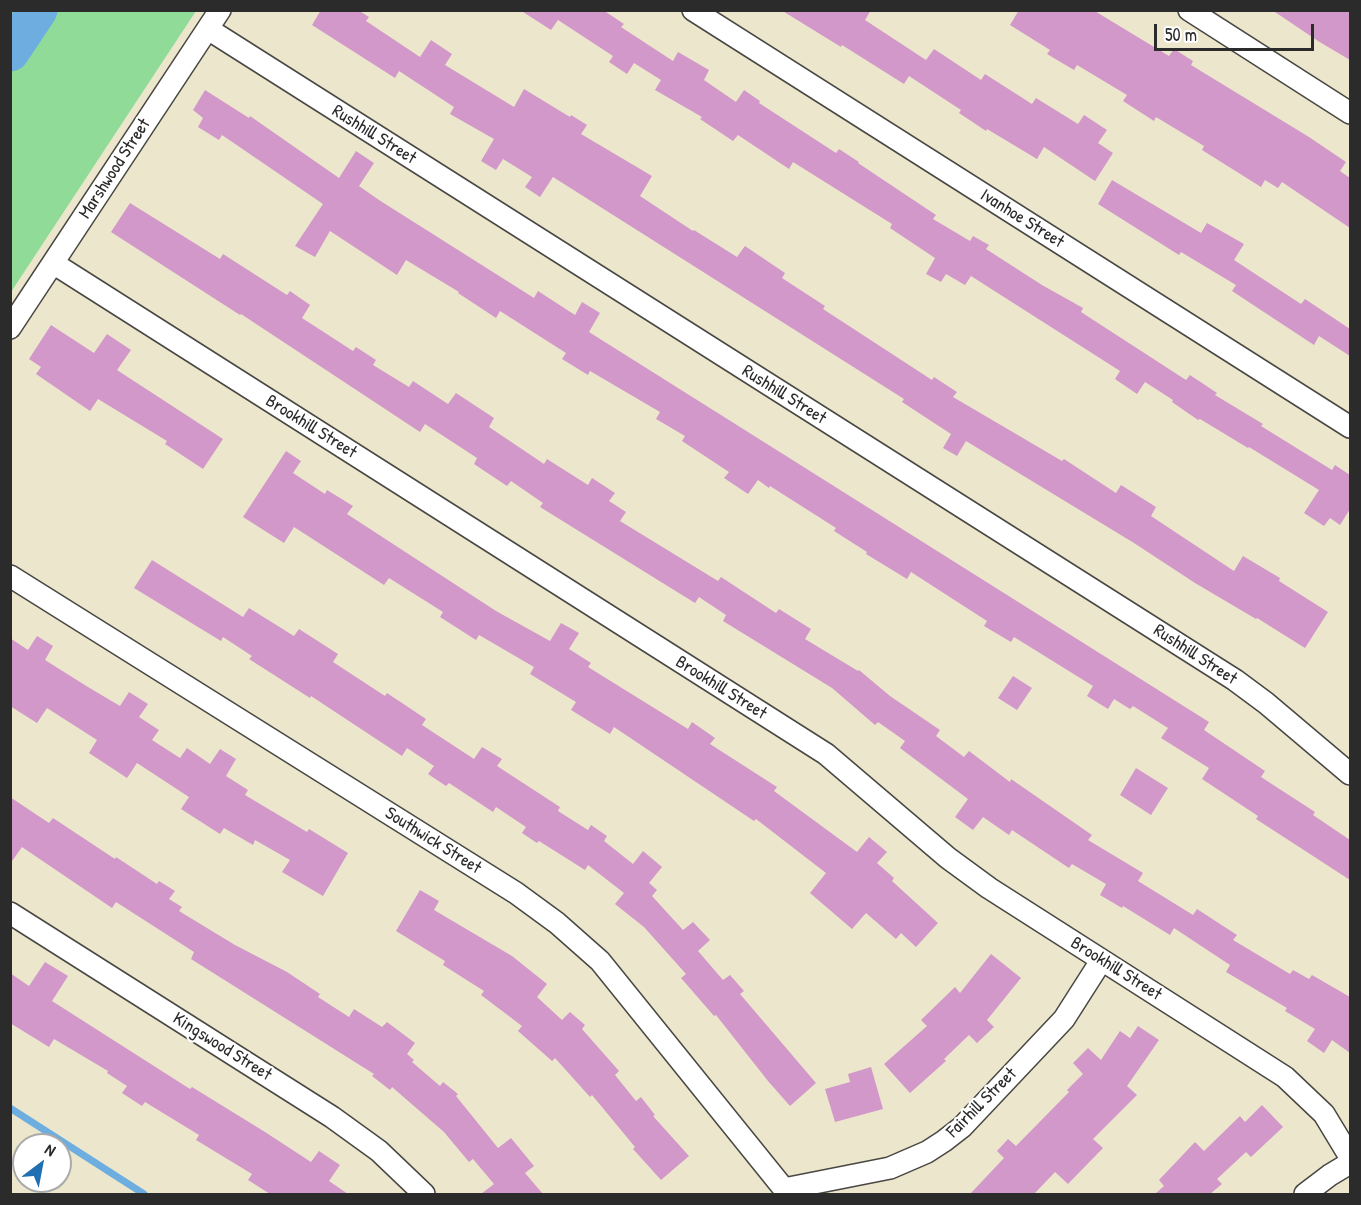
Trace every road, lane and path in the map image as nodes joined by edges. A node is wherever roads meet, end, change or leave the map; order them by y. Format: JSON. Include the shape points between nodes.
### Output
{"nodes":[{"id":1,"x":220,"y":10,"type":"edge"},
{"id":2,"x":693,"y":10,"type":"edge"},
{"id":3,"x":1189,"y":10,"type":"edge"},
{"id":4,"x":208,"y":30,"type":"junction"},
{"id":5,"x":1350,"y":113,"type":"edge"},
{"id":6,"x":53,"y":263,"type":"junction"},
{"id":7,"x":10,"y":328,"type":"edge"},
{"id":8,"x":1350,"y":427,"type":"edge"},
{"id":9,"x":10,"y":576,"type":"edge"},
{"id":10,"x":1350,"y":774,"type":"edge"},
{"id":11,"x":10,"y":914,"type":"edge"},
{"id":12,"x":1101,"y":961,"type":"junction"},
{"id":13,"x":1350,"y":1157,"type":"edge"},
{"id":14,"x":1350,"y":1163,"type":"edge"},
{"id":15,"x":784,"y":1189,"type":"joint"},
{"id":16,"x":424,"y":1194,"type":"edge"},
{"id":17,"x":1305,"y":1194,"type":"edge"}],
"edges":[{"from":1,"to":4,"type":"street","name":"Marshwood Street"},
{"from":2,"to":8,"type":"street","name":"Ivanhoe Street"},
{"from":3,"to":5,"type":"street"},
{"from":4,"to":6,"type":"street","name":"Marshwood Street"},
{"from":4,"to":10,"type":"street","name":"Rushhill Street","via":[[1235,680]]},
{"from":6,"to":7,"type":"street","name":"Marshwood Street"},
{"from":6,"to":12,"type":"street","name":"Brookhill Street","via":[[826,754],[948,858]]},
{"from":9,"to":15,"type":"street","name":"Southwick Street","via":[[516,893],[557,923],[600,961]]},
{"from":11,"to":16,"type":"street","name":"Kingswood Street","via":[[332,1117],[379,1151]]},
{"from":12,"to":13,"type":"street","name":"Brookhill Street","via":[[1285,1077],[1324,1114]]},
{"from":12,"to":15,"type":"street","name":"Fairhill Street","via":[[1064,1019],[944,1141],[890,1168]]},
{"from":14,"to":17,"type":"street"}]}
